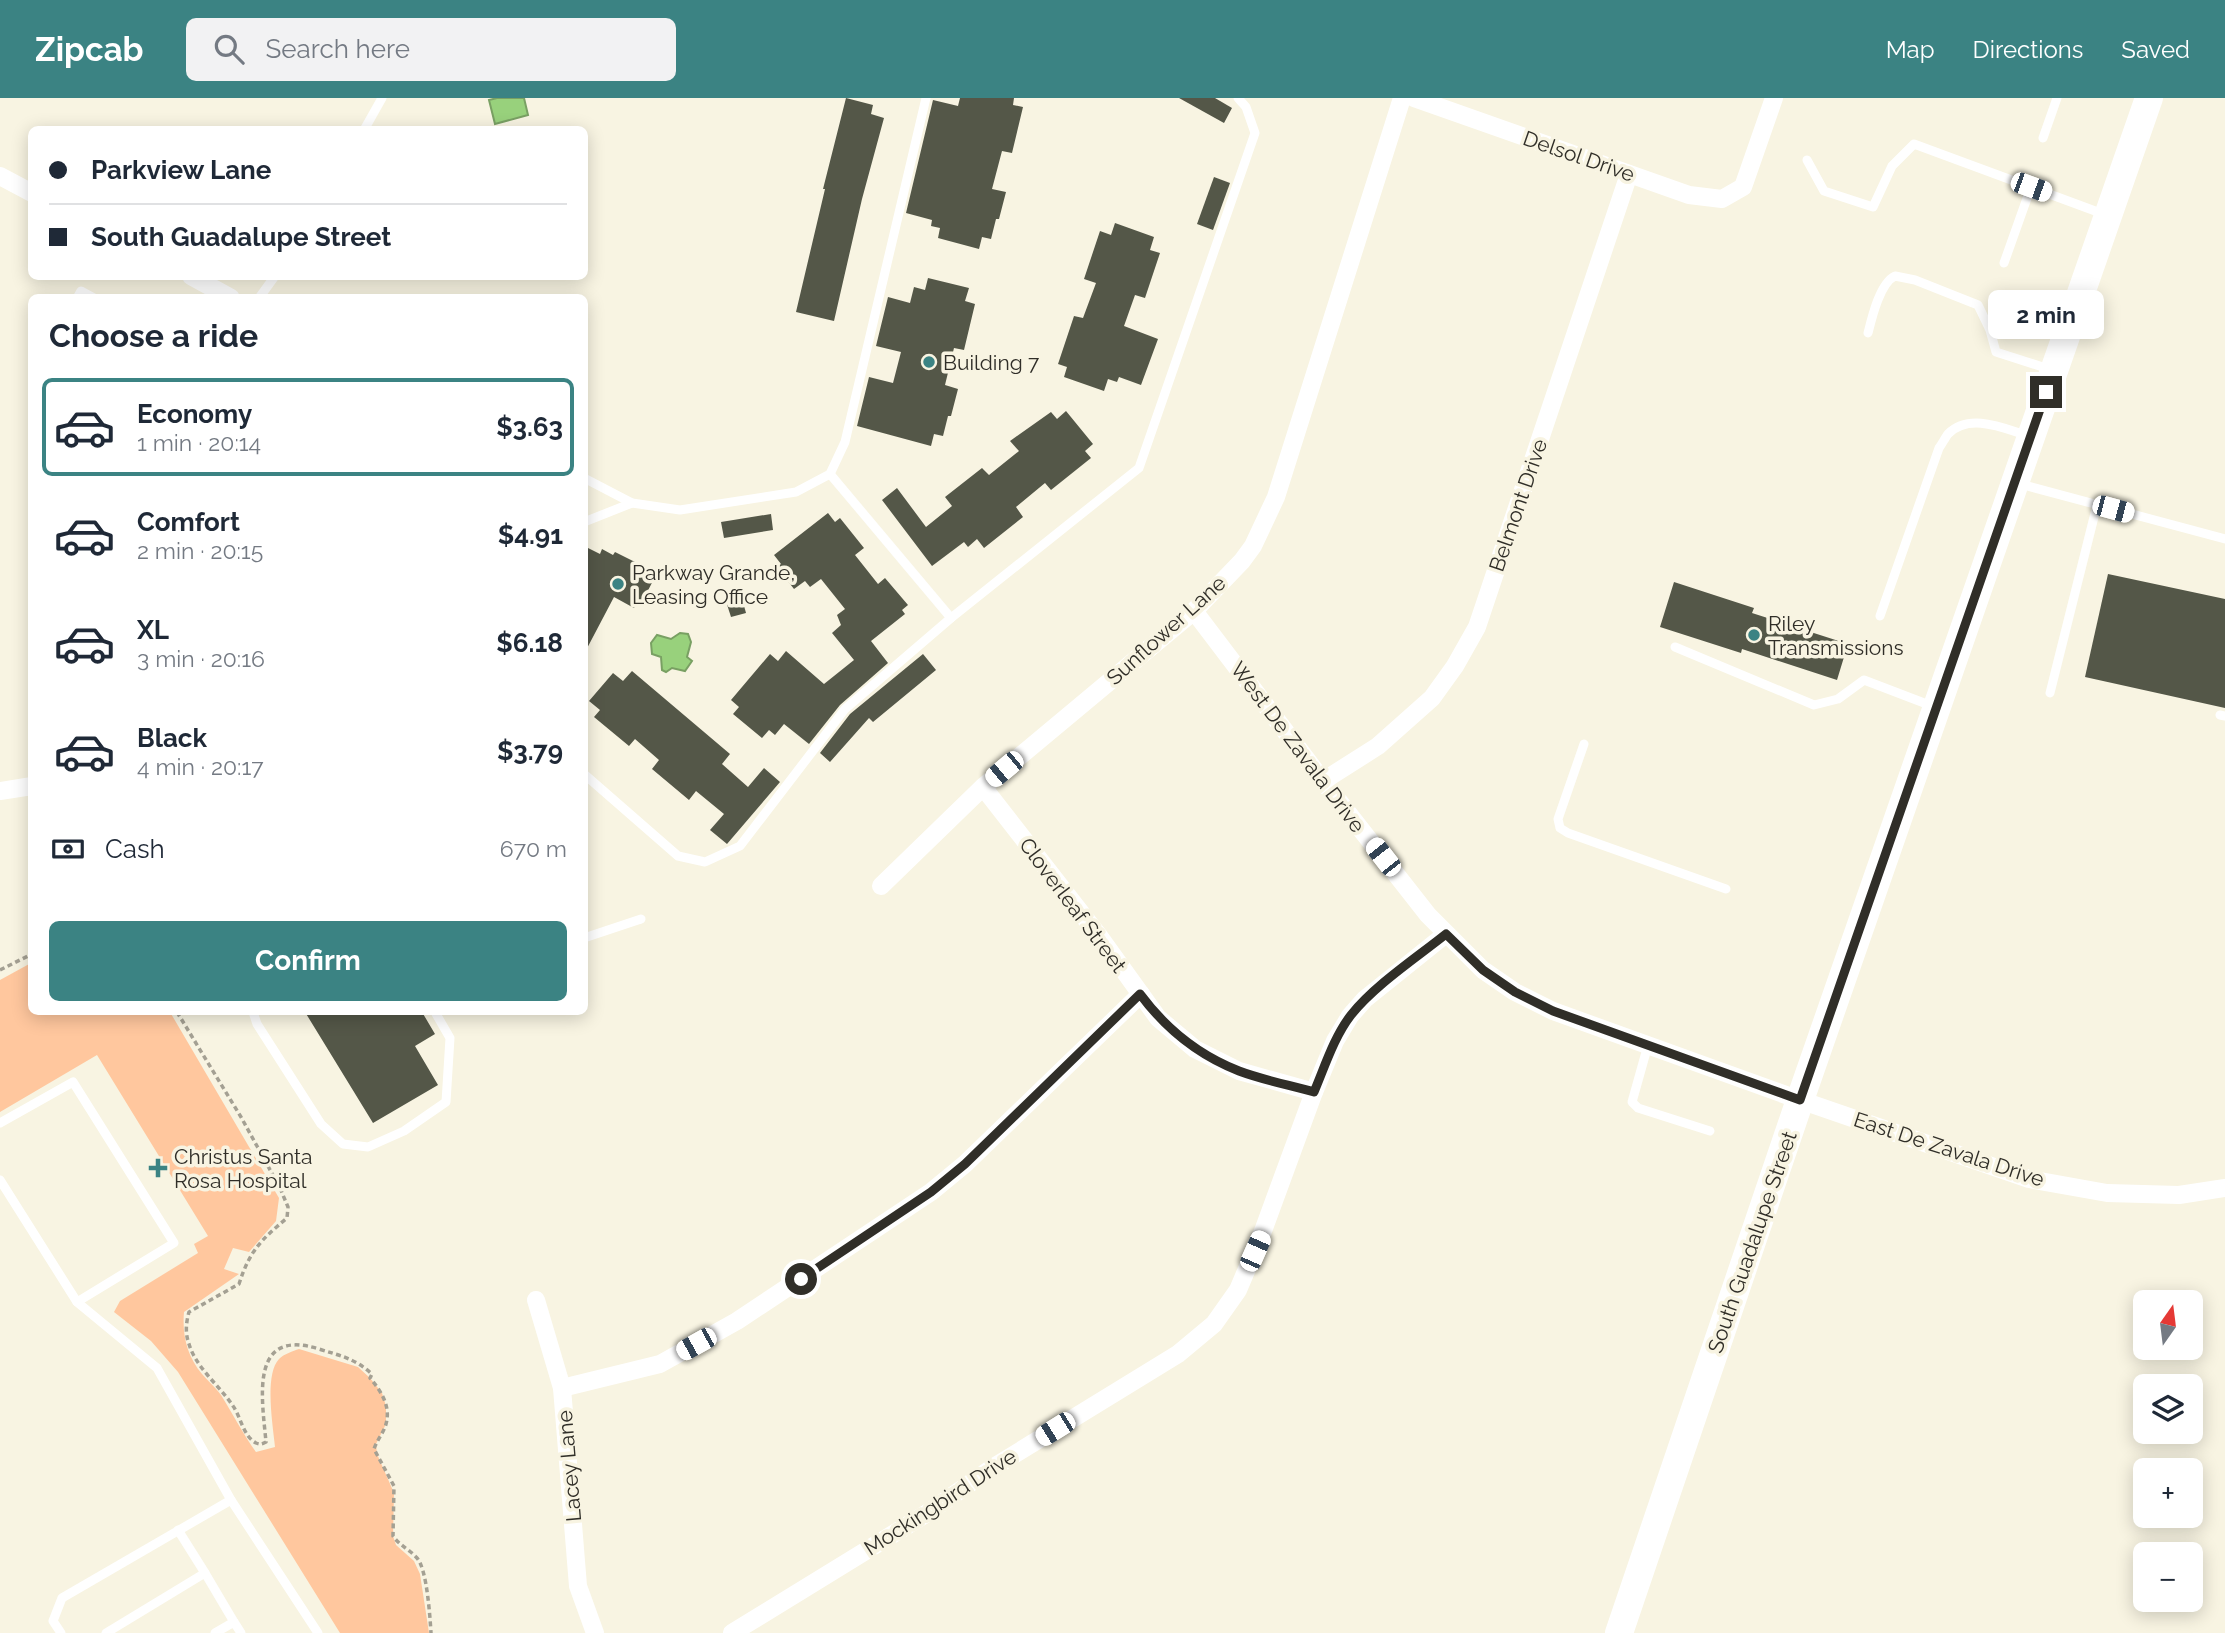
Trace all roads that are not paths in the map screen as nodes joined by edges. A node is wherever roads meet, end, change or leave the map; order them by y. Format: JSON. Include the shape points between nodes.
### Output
{"nodes":[{"id":1,"x":382,"y":98,"type":"edge"},
{"id":2,"x":926,"y":98,"type":"edge"},
{"id":3,"x":1238,"y":98,"type":"edge"},
{"id":4,"x":1402,"y":98,"type":"edge"},
{"id":5,"x":1414,"y":98,"type":"edge"},
{"id":6,"x":1774,"y":98,"type":"edge"},
{"id":7,"x":2057,"y":98,"type":"edge"},
{"id":8,"x":2149,"y":98,"type":"edge"},
{"id":9,"x":366,"y":126,"type":"edge"},
{"id":10,"x":2043,"y":138,"type":"dead end"},
{"id":11,"x":1807,"y":160,"type":"dead end"},
{"id":12,"x":1629,"y":174,"type":"junction"},
{"id":13,"x":0,"y":176,"type":"edge"},
{"id":14,"x":2031,"y":187,"type":"junction"},
{"id":15,"x":28,"y":191,"type":"edge"},
{"id":16,"x":2108,"y":215,"type":"junction"},
{"id":17,"x":2004,"y":262,"type":"dead end"},
{"id":18,"x":198,"y":280,"type":"edge"},
{"id":19,"x":224,"y":294,"type":"edge"},
{"id":20,"x":1868,"y":333,"type":"dead end"},
{"id":21,"x":2054,"y":370,"type":"junction"},
{"id":22,"x":2031,"y":437,"type":"junction"},
{"id":23,"x":830,"y":474,"type":"junction"},
{"id":24,"x":588,"y":480,"type":"edge"},
{"id":25,"x":2015,"y":482,"type":"junction"},
{"id":26,"x":632,"y":502,"type":"junction"},
{"id":27,"x":2097,"y":505,"type":"junction"},
{"id":28,"x":588,"y":520,"type":"edge"},
{"id":29,"x":2225,"y":539,"type":"edge"},
{"id":30,"x":1194,"y":611,"type":"junction"},
{"id":31,"x":1880,"y":616,"type":"dead end"},
{"id":32,"x":951,"y":618,"type":"junction"},
{"id":33,"x":1675,"y":647,"type":"dead end"},
{"id":34,"x":2050,"y":693,"type":"dead end"},
{"id":35,"x":1937,"y":708,"type":"junction"},
{"id":36,"x":1584,"y":744,"type":"dead end"},
{"id":37,"x":588,"y":777,"type":"edge"},
{"id":38,"x":1323,"y":781,"type":"junction"},
{"id":39,"x":28,"y":787,"type":"edge"},
{"id":40,"x":983,"y":787,"type":"junction"},
{"id":41,"x":0,"y":791,"type":"edge"},
{"id":42,"x":881,"y":886,"type":"dead end"},
{"id":43,"x":1726,"y":889,"type":"dead end"},
{"id":44,"x":641,"y":919,"type":"dead end"},
{"id":45,"x":1446,"y":934,"type":"junction"},
{"id":46,"x":588,"y":937,"type":"edge"},
{"id":47,"x":1140,"y":994,"type":"junction"},
{"id":48,"x":254,"y":1015,"type":"edge"},
{"id":49,"x":437,"y":1015,"type":"edge"},
{"id":50,"x":1648,"y":1045,"type":"junction"},
{"id":51,"x":1314,"y":1092,"type":"junction"},
{"id":52,"x":1800,"y":1100,"type":"junction"},
{"id":53,"x":0,"y":1123,"type":"edge"},
{"id":54,"x":1710,"y":1131,"type":"dead end"},
{"id":55,"x":0,"y":1180,"type":"edge"},
{"id":56,"x":2225,"y":1188,"type":"edge"},
{"id":57,"x":536,"y":1300,"type":"dead end"},
{"id":58,"x":77,"y":1302,"type":"junction"},
{"id":59,"x":562,"y":1388,"type":"junction"},
{"id":60,"x":231,"y":1500,"type":"junction"},
{"id":61,"x":178,"y":1530,"type":"junction"},
{"id":62,"x":205,"y":1573,"type":"junction"},
{"id":63,"x":234,"y":1622,"type":"junction"},
{"id":64,"x":61,"y":1633,"type":"edge"},
{"id":65,"x":106,"y":1633,"type":"edge"},
{"id":66,"x":215,"y":1633,"type":"edge"},
{"id":67,"x":241,"y":1633,"type":"edge"},
{"id":68,"x":318,"y":1633,"type":"edge"},
{"id":69,"x":595,"y":1633,"type":"edge"},
{"id":70,"x":732,"y":1633,"type":"edge"},
{"id":71,"x":1619,"y":1633,"type":"edge"}],
"edges":[{"from":1,"to":9,"type":"lane"},
{"from":2,"to":23,"type":"lane","via":[[845,442]]},
{"from":3,"to":32,"type":"lane","via":[[1255,133],[1139,468]]},
{"from":4,"to":30,"type":"street","name":"Sunflower Lane","via":[[1276,497],[1253,546]]},
{"from":5,"to":12,"type":"street","name":"Delsol Drive"},
{"from":6,"to":12,"type":"street","name":"Delsol Drive","via":[[1744,187],[1722,199],[1689,195]]},
{"from":7,"to":10,"type":"lane"},
{"from":8,"to":16,"type":"main road","name":"South Guadalupe Street"},
{"from":11,"to":14,"type":"lane","via":[[1824,191],[1873,207],[1892,166],[1914,144]]},
{"from":12,"to":38,"type":"street","name":"Belmont Drive","via":[[1477,626],[1432,698],[1378,746]]},
{"from":13,"to":15,"type":"street"},
{"from":14,"to":16,"type":"lane"},
{"from":14,"to":17,"type":"lane"},
{"from":16,"to":21,"type":"main road","name":"South Guadalupe Street"},
{"from":18,"to":19,"type":"street"},
{"from":20,"to":21,"type":"lane","via":[[1888,279],[1895,276],[1978,305],[1996,352]]},
{"from":21,"to":22,"type":"main road","name":"South Guadalupe Street"},
{"from":22,"to":25,"type":"main road","name":"South Guadalupe Street"},
{"from":22,"to":31,"type":"lane","via":[[1984,423],[1964,424],[1949,433],[1939,448]]},
{"from":23,"to":26,"type":"lane","via":[[796,492],[680,510]]},
{"from":23,"to":32,"type":"lane"},
{"from":24,"to":26,"type":"lane"},
{"from":25,"to":27,"type":"lane"},
{"from":25,"to":35,"type":"main road","name":"South Guadalupe Street"},
{"from":26,"to":28,"type":"lane"},
{"from":27,"to":29,"type":"lane"},
{"from":27,"to":34,"type":"lane"},
{"from":30,"to":38,"type":"street","name":"West De Zavala Drive"},
{"from":30,"to":40,"type":"street","name":"Sunflower Lane"},
{"from":32,"to":37,"type":"lane","via":[[845,709],[740,846],[705,862],[678,856]]},
{"from":33,"to":35,"type":"lane","via":[[1814,705],[1838,699],[1864,680]]},
{"from":35,"to":52,"type":"main road","name":"South Guadalupe Street"},
{"from":36,"to":43,"type":"lane","via":[[1558,819],[1560,828]]},
{"from":38,"to":45,"type":"street","name":"West De Zavala Drive"},
{"from":39,"to":41,"type":"street"},
{"from":40,"to":42,"type":"street","name":"Sunflower Lane"},
{"from":40,"to":47,"type":"street","name":"Cloverleaf Street"},
{"from":44,"to":46,"type":"lane"},
{"from":45,"to":50,"type":"street","name":"West De Zavala Drive","via":[[1483,970],[1515,992],[1553,1011]]},
{"from":45,"to":51,"type":"street","name":"Mockingbird Drive","via":[[1350,1016]]},
{"from":47,"to":51,"type":"street","name":"Cloverleaf Street","via":[[1158,1018],[1195,1049],[1239,1071]]},
{"from":47,"to":59,"type":"street","via":[[931,1192],[737,1321],[660,1364]]},
{"from":48,"to":49,"type":"lane","via":[[321,1124],[343,1144],[368,1147],[404,1131],[446,1102],[450,1038]]},
{"from":50,"to":52,"type":"street","name":"West De Zavala Drive"},
{"from":50,"to":54,"type":"lane","via":[[1632,1102],[1638,1108]]},
{"from":51,"to":70,"type":"street","name":"Mockingbird Drive","via":[[1238,1290],[1214,1324],[1178,1354]]},
{"from":52,"to":56,"type":"street","name":"East De Zavala Drive","via":[[2029,1179],[2107,1193],[2179,1195]]},
{"from":52,"to":71,"type":"main road","name":"South Guadalupe Street"},
{"from":53,"to":58,"type":"lane","via":[[73,1082],[174,1243]]},
{"from":55,"to":58,"type":"lane"},
{"from":57,"to":59,"type":"street","name":"Lacey Lane"},
{"from":58,"to":60,"type":"lane","via":[[157,1368]]},
{"from":59,"to":69,"type":"street","name":"Lacey Lane","via":[[578,1586]]},
{"from":60,"to":61,"type":"lane"},
{"from":60,"to":68,"type":"lane"},
{"from":61,"to":62,"type":"lane"},
{"from":61,"to":64,"type":"lane","via":[[62,1598],[53,1621]]},
{"from":62,"to":63,"type":"lane"},
{"from":62,"to":65,"type":"lane"},
{"from":63,"to":66,"type":"lane"},
{"from":63,"to":67,"type":"lane"}]}
